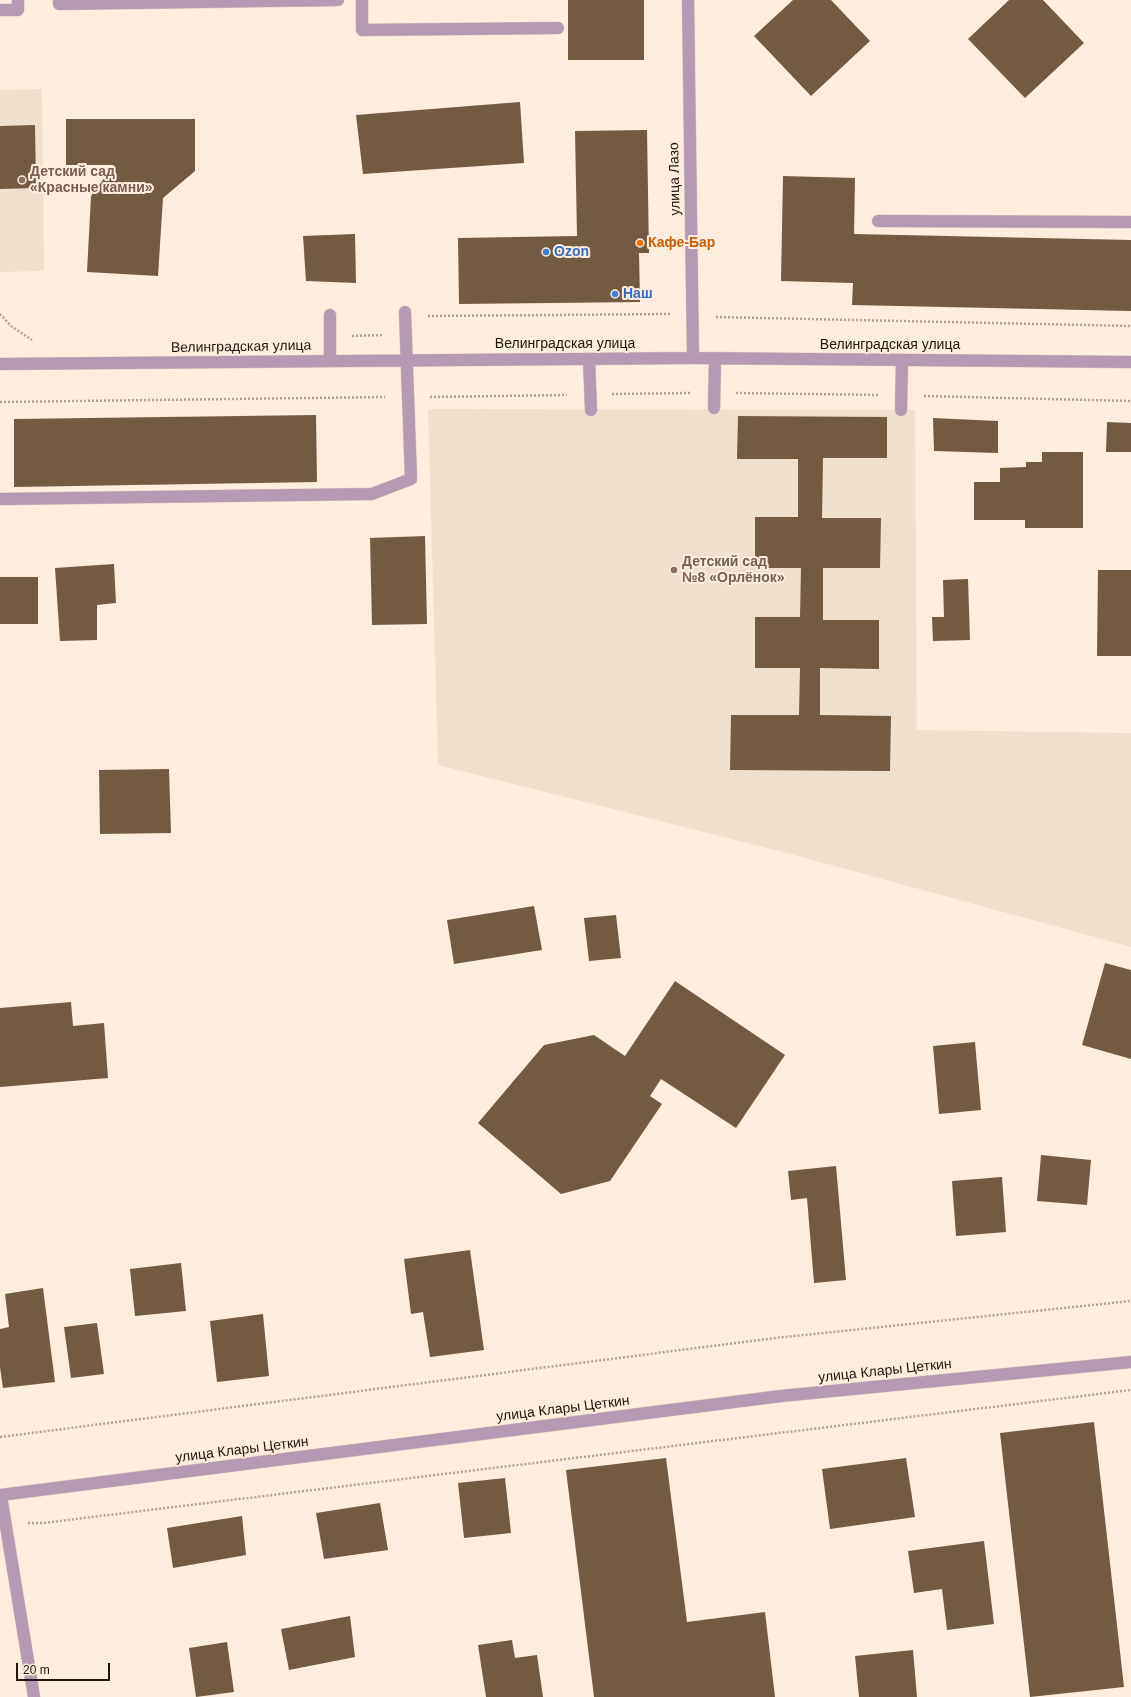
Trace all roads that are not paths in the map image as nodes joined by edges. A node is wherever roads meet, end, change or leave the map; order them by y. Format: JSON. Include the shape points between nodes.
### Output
{"nodes":[{"id":1,"x":18,"y":0,"type":"edge"},
{"id":2,"x":59,"y":0,"type":"edge"},
{"id":3,"x":338,"y":0,"type":"edge"},
{"id":4,"x":362,"y":0,"type":"edge"},
{"id":5,"x":688,"y":0,"type":"edge"},
{"id":6,"x":0,"y":10,"type":"edge"},
{"id":7,"x":558,"y":28,"type":"dead end"},
{"id":8,"x":878,"y":221,"type":"dead end"},
{"id":9,"x":1131,"y":222,"type":"edge"},
{"id":10,"x":405,"y":312,"type":"dead end"},
{"id":11,"x":330,"y":316,"type":"dead end"},
{"id":12,"x":693,"y":358,"type":"junction"},
{"id":13,"x":589,"y":359,"type":"junction"},
{"id":14,"x":715,"y":359,"type":"junction"},
{"id":15,"x":406,"y":360,"type":"junction"},
{"id":16,"x":902,"y":360,"type":"junction"},
{"id":17,"x":330,"y":361,"type":"junction"},
{"id":18,"x":1131,"y":362,"type":"edge"},
{"id":19,"x":0,"y":364,"type":"edge"},
{"id":20,"x":714,"y":408,"type":"dead end"},
{"id":21,"x":591,"y":410,"type":"dead end"},
{"id":22,"x":901,"y":410,"type":"dead end"},
{"id":23,"x":0,"y":499,"type":"edge"},
{"id":24,"x":1131,"y":1362,"type":"edge"},
{"id":25,"x":0,"y":1495,"type":"edge"},
{"id":26,"x":34,"y":1697,"type":"edge"}],
"edges":[{"from":1,"to":6,"type":"street","via":[[18,10]]},
{"from":2,"to":3,"type":"street","via":[[59,4]]},
{"from":4,"to":7,"type":"street","via":[[362,30]]},
{"from":5,"to":12,"type":"street","name":"улица Лазо"},
{"from":8,"to":9,"type":"street"},
{"from":10,"to":15,"type":"street"},
{"from":11,"to":17,"type":"street"},
{"from":12,"to":13,"type":"street","name":"Велинградская улица"},
{"from":12,"to":14,"type":"street","name":"Велинградская улица"},
{"from":13,"to":15,"type":"street","name":"Велинградская улица"},
{"from":13,"to":21,"type":"street"},
{"from":14,"to":16,"type":"street","name":"Велинградская улица"},
{"from":14,"to":20,"type":"street"},
{"from":15,"to":17,"type":"street","name":"Велинградская улица"},
{"from":15,"to":23,"type":"street","via":[[411,479],[372,494]]},
{"from":16,"to":18,"type":"street","name":"Велинградская улица"},
{"from":16,"to":22,"type":"street"},
{"from":17,"to":19,"type":"street","name":"Велинградская улица"},
{"from":24,"to":25,"type":"street","name":"улица Клары Цеткин","via":[[781,1396]]},
{"from":25,"to":26,"type":"street"}]}
